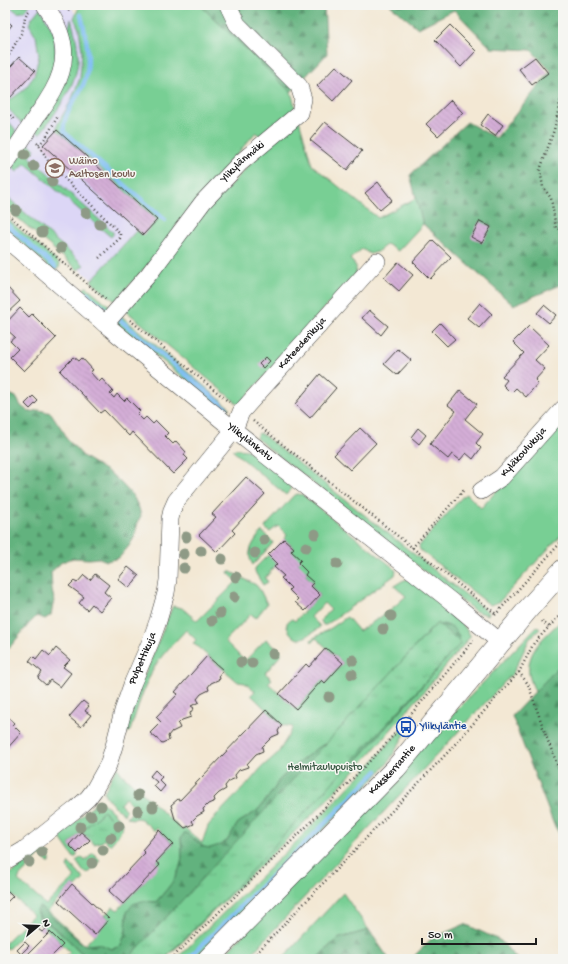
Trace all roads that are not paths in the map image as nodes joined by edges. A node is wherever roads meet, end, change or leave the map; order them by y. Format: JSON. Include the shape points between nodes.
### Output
{"nodes":[{"id":1,"x":45,"y":5,"type":"edge"},
{"id":2,"x":228,"y":5,"type":"edge"},
{"id":3,"x":5,"y":164,"type":"edge"},
{"id":4,"x":5,"y":238,"type":"edge"},
{"id":5,"x":378,"y":261,"type":"dead end"},
{"id":6,"x":105,"y":324,"type":"junction"},
{"id":7,"x":563,"y":409,"type":"edge"},
{"id":8,"x":234,"y":430,"type":"junction"},
{"id":9,"x":481,"y":491,"type":"road end"},
{"id":10,"x":563,"y":570,"type":"edge"},
{"id":11,"x":500,"y":642,"type":"junction"},
{"id":12,"x":5,"y":860,"type":"edge"},
{"id":13,"x":208,"y":959,"type":"edge"}],
"edges":[{"from":1,"to":3,"type":"street","via":[[60,32],[64,62],[53,92]]},
{"from":2,"to":6,"type":"street","name":"Ylikylänmäki","via":[[237,24],[300,86],[303,99],[300,113],[240,163],[203,202],[149,274]]},
{"from":4,"to":6,"type":"street","name":"Ylikylänkatu"},
{"from":5,"to":8,"type":"street","name":"Kateederikuja","via":[[241,412]]},
{"from":6,"to":8,"type":"street","name":"Ylikylänkatu"},
{"from":7,"to":9,"type":"street","name":"Kyläkoulukuja","via":[[502,477]]},
{"from":8,"to":11,"type":"street","name":"Ylikylänkatu"},
{"from":8,"to":12,"type":"street","name":"Pulpettikuja","via":[[176,501],[172,510],[166,593],[150,643],[125,704],[108,765],[88,798],[24,850]]},
{"from":10,"to":11,"type":"main road","name":"Kakskerrantie"},
{"from":11,"to":13,"type":"main road","name":"Kakskerrantie","via":[[396,768]]}]}
